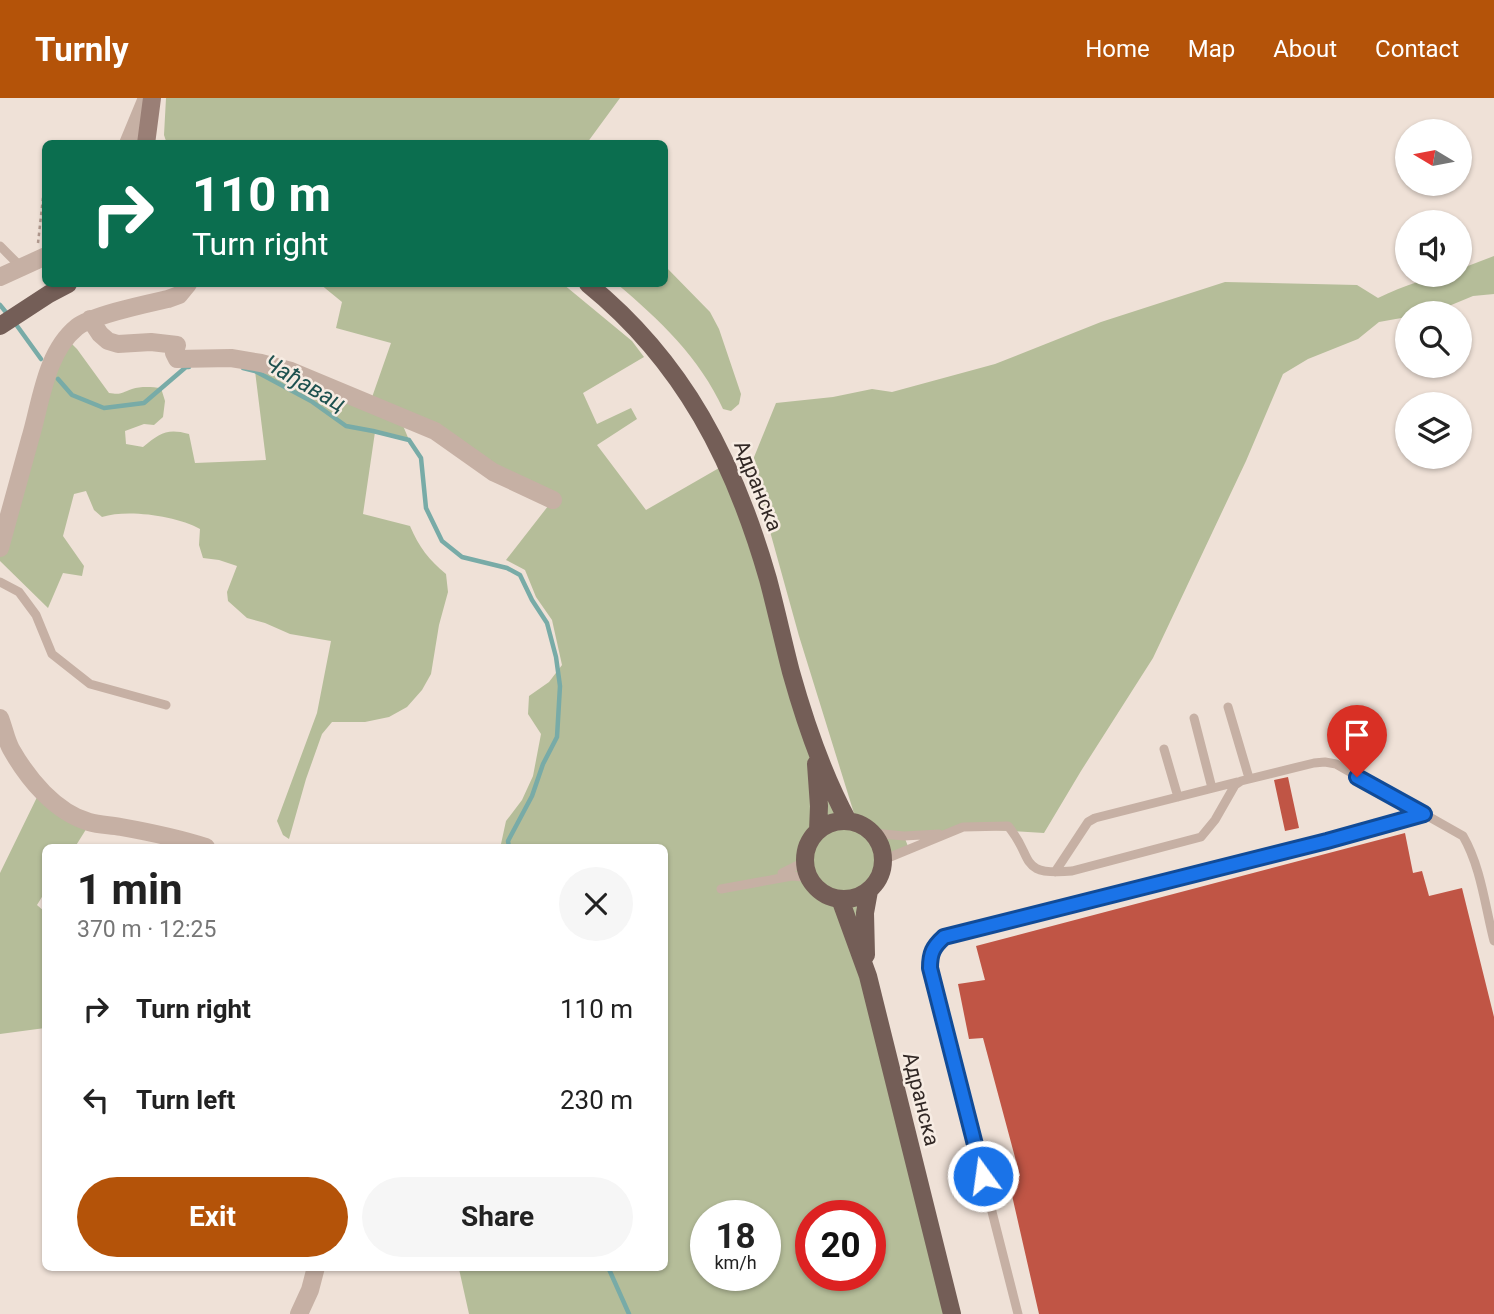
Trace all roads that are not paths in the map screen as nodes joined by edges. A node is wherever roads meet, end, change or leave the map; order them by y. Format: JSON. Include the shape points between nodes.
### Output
{"nodes":[{"id":1,"x":150,"y":101,"type":"edge"},
{"id":2,"x":130,"y":140,"type":"edge"},
{"id":3,"x":146,"y":140,"type":"edge"},
{"id":4,"x":160,"y":140,"type":"edge"},
{"id":5,"x":0,"y":246,"type":"edge"},
{"id":6,"x":34,"y":261,"type":"edge"},
{"id":7,"x":0,"y":277,"type":"edge"},
{"id":8,"x":60,"y":287,"type":"edge"},
{"id":9,"x":592,"y":287,"type":"edge"},
{"id":10,"x":176,"y":290,"type":"edge"},
{"id":11,"x":90,"y":319,"type":"junction"},
{"id":12,"x":0,"y":326,"type":"edge"},
{"id":13,"x":553,"y":500,"type":"dead end"},
{"id":14,"x":0,"y":548,"type":"edge"},
{"id":15,"x":0,"y":582,"type":"edge"},
{"id":16,"x":166,"y":705,"type":"dead end"},
{"id":17,"x":1228,"y":707,"type":"dead end"},
{"id":18,"x":0,"y":718,"type":"edge"},
{"id":19,"x":1194,"y":718,"type":"dead end"},
{"id":20,"x":814,"y":743,"type":"junction"},
{"id":21,"x":1164,"y":749,"type":"dead end"},
{"id":22,"x":1245,"y":780,"type":"junction"},
{"id":23,"x":1212,"y":788,"type":"junction"},
{"id":24,"x":1178,"y":797,"type":"junction"},
{"id":25,"x":1424,"y":814,"type":"junction"},
{"id":26,"x":848,"y":821,"type":"junction"},
{"id":27,"x":818,"y":831,"type":"junction"},
{"id":28,"x":873,"y":833,"type":"junction"},
{"id":29,"x":944,"y":834,"type":"junction"},
{"id":30,"x":196,"y":844,"type":"edge"},
{"id":31,"x":805,"y":856,"type":"junction"},
{"id":32,"x":883,"y":860,"type":"junction"},
{"id":33,"x":1055,"y":872,"type":"junction"},
{"id":34,"x":748,"y":883,"type":"junction"},
{"id":35,"x":813,"y":884,"type":"junction"},
{"id":36,"x":721,"y":889,"type":"dead end"},
{"id":37,"x":869,"y":891,"type":"junction"},
{"id":38,"x":840,"y":900,"type":"junction"},
{"id":39,"x":1494,"y":941,"type":"edge"},
{"id":40,"x":868,"y":976,"type":"junction"},
{"id":41,"x":315,"y":1271,"type":"edge"},
{"id":42,"x":299,"y":1314,"type":"edge"},
{"id":43,"x":952,"y":1314,"type":"edge"},
{"id":44,"x":1018,"y":1314,"type":"edge"}],
"edges":[{"from":1,"to":2,"type":"street"},
{"from":1,"to":3,"type":"street"},
{"from":1,"to":4,"type":"street"},
{"from":5,"to":6,"type":"lane"},
{"from":6,"to":7,"type":"street"},
{"from":8,"to":12,"type":"main road"},
{"from":9,"to":20,"type":"main road","name":"Адранска","via":[[656,351],[712,435],[752,529]]},
{"from":10,"to":11,"type":"street"},
{"from":11,"to":13,"type":"street","via":[[100,334],[118,344],[177,345],[177,359],[231,358],[291,371],[435,431],[493,472]]},
{"from":11,"to":14,"type":"street","via":[[66,338],[44,380]]},
{"from":15,"to":16,"type":"lane","via":[[19,592],[37,615],[52,654],[90,684]]},
{"from":17,"to":22,"type":"lane"},
{"from":18,"to":30,"type":"street","via":[[28,776],[71,815]]},
{"from":19,"to":23,"type":"lane"},
{"from":20,"to":26,"type":"main road","name":"Адранска"},
{"from":20,"to":27,"type":"main road","name":"Адранска"},
{"from":21,"to":24,"type":"lane"},
{"from":22,"to":23,"type":"lane"},
{"from":22,"to":25,"type":"lane","via":[[1314,763],[1336,764]]},
{"from":22,"to":33,"type":"lane","via":[[1235,785],[1201,837]]},
{"from":23,"to":24,"type":"lane"},
{"from":24,"to":33,"type":"lane","via":[[1088,822]]},
{"from":25,"to":39,"type":"lane","via":[[1463,836]]},
{"from":25,"to":44,"type":"lane","via":[[944,937],[936,944],[930,968]]},
{"from":26,"to":27,"type":"main road"},
{"from":26,"to":28,"type":"main road"},
{"from":27,"to":31,"type":"main road"},
{"from":28,"to":29,"type":"lane"},
{"from":28,"to":32,"type":"main road"},
{"from":29,"to":32,"type":"lane"},
{"from":29,"to":33,"type":"lane","via":[[963,827],[1008,826],[1036,869]]},
{"from":31,"to":34,"type":"lane","via":[[791,870]]},
{"from":31,"to":35,"type":"main road"},
{"from":32,"to":37,"type":"main road","via":[[881,873]]},
{"from":34,"to":35,"type":"lane","via":[[792,876]]},
{"from":34,"to":36,"type":"lane"},
{"from":35,"to":38,"type":"main road"},
{"from":37,"to":38,"type":"main road"},
{"from":37,"to":40,"type":"main road","name":"Адранска","via":[[865,923]]},
{"from":38,"to":40,"type":"main road","name":"Адранска"},
{"from":40,"to":43,"type":"main road","name":"Адранска"},
{"from":41,"to":42,"type":"street"}]}
